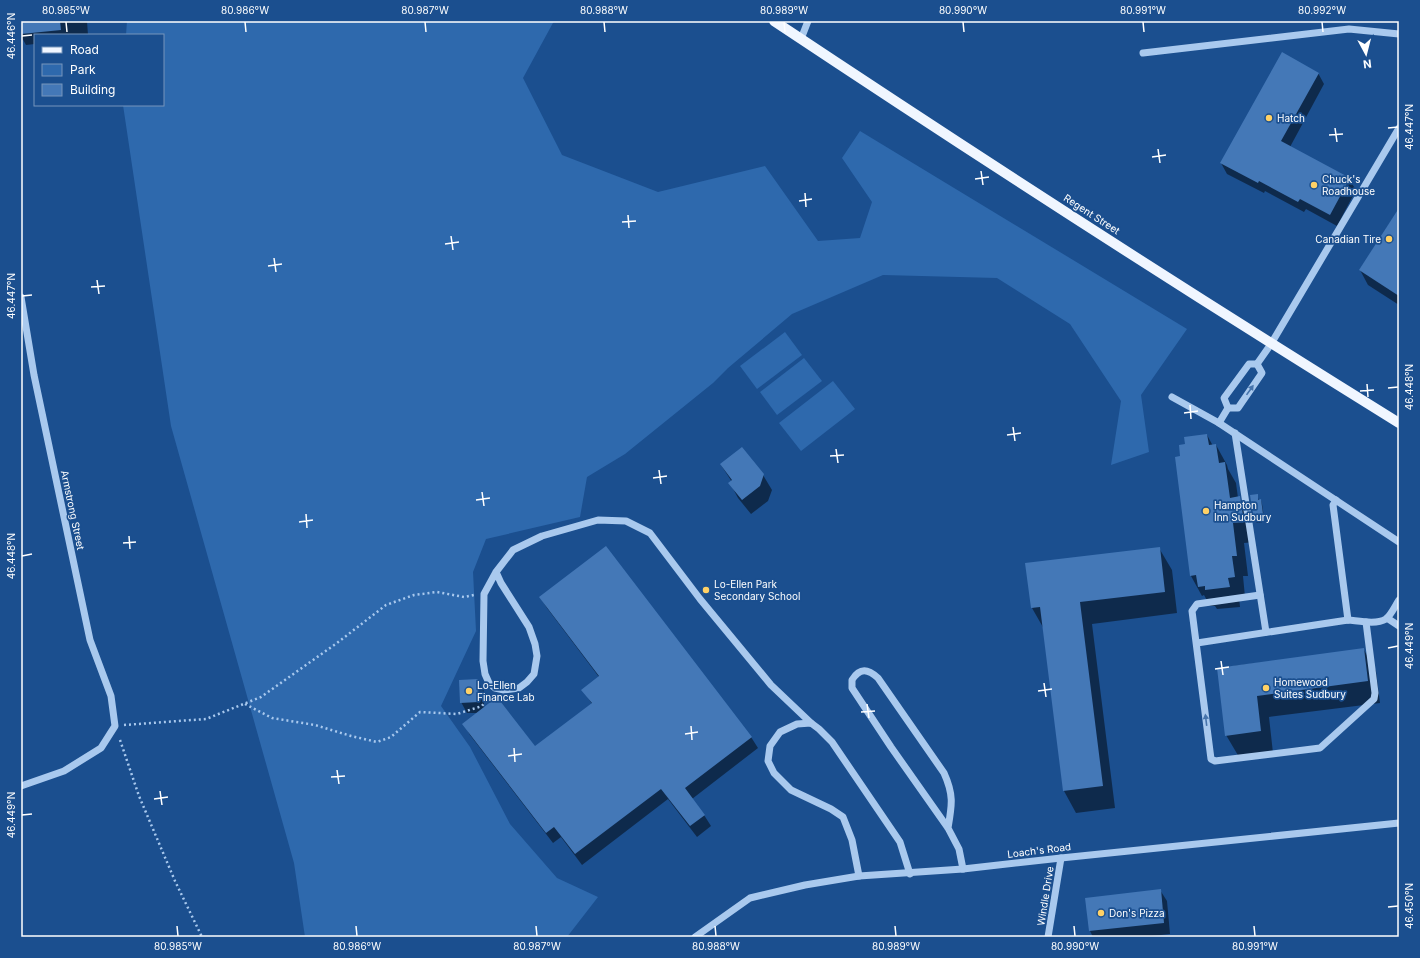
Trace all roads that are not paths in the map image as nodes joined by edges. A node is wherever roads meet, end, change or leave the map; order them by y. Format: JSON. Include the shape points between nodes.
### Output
{"nodes":[{"id":1,"x":774,"y":21,"type":"edge"},
{"id":2,"x":808,"y":21,"type":"edge"},
{"id":3,"x":1399,"y":34,"type":"edge"},
{"id":4,"x":801,"y":39,"type":"junction"},
{"id":5,"x":1143,"y":53,"type":"dead end"},
{"id":6,"x":1399,"y":128,"type":"edge"},
{"id":7,"x":21,"y":297,"type":"edge"},
{"id":8,"x":1271,"y":344,"type":"junction"},
{"id":9,"x":1257,"y":364,"type":"junction"},
{"id":10,"x":1172,"y":397,"type":"dead end"},
{"id":11,"x":1228,"y":408,"type":"junction"},
{"id":12,"x":1219,"y":423,"type":"junction"},
{"id":13,"x":1399,"y":424,"type":"edge"},
{"id":14,"x":1235,"y":434,"type":"junction"},
{"id":15,"x":1336,"y":500,"type":"junction"},
{"id":16,"x":1399,"y":542,"type":"edge"},
{"id":17,"x":496,"y":572,"type":"junction"},
{"id":18,"x":1260,"y":595,"type":"junction"},
{"id":19,"x":1399,"y":600,"type":"edge"},
{"id":20,"x":1387,"y":618,"type":"junction"},
{"id":21,"x":1348,"y":620,"type":"junction"},
{"id":22,"x":1366,"y":622,"type":"junction"},
{"id":23,"x":1399,"y":626,"type":"edge"},
{"id":24,"x":1266,"y":632,"type":"junction"},
{"id":25,"x":1197,"y":643,"type":"junction"},
{"id":26,"x":811,"y":723,"type":"junction"},
{"id":27,"x":21,"y":786,"type":"edge"},
{"id":28,"x":1399,"y":824,"type":"edge"},
{"id":29,"x":948,"y":828,"type":"junction"},
{"id":30,"x":1062,"y":858,"type":"junction"},
{"id":31,"x":963,"y":870,"type":"junction"},
{"id":32,"x":910,"y":874,"type":"junction"},
{"id":33,"x":859,"y":876,"type":"junction"},
{"id":34,"x":695,"y":937,"type":"edge"},
{"id":35,"x":1048,"y":937,"type":"edge"}],
"edges":[{"from":1,"to":4,"type":"main road","name":"Regent Street"},
{"from":2,"to":4,"type":"street"},
{"from":3,"to":5,"type":"street","via":[[1349,29]]},
{"from":4,"to":8,"type":"main road","name":"Regent Street"},
{"from":6,"to":8,"type":"street"},
{"from":7,"to":27,"type":"street","name":"Armstrong Street","via":[[34,376],[90,640],[111,696],[115,726],[101,748],[64,772]]},
{"from":8,"to":9,"type":"street"},
{"from":8,"to":13,"type":"main road","name":"Regent Street"},
{"from":9,"to":11,"type":"street","via":[[1249,364],[1224,398]]},
{"from":11,"to":9,"type":"street","one_way":true,"via":[[1238,408],[1262,373]]},
{"from":10,"to":12,"type":"street"},
{"from":11,"to":12,"type":"street"},
{"from":12,"to":14,"type":"street"},
{"from":14,"to":15,"type":"street"},
{"from":14,"to":18,"type":"street"},
{"from":15,"to":16,"type":"street"},
{"from":15,"to":21,"type":"street","via":[[1333,504]]},
{"from":17,"to":17,"type":"street","via":[[529,627],[537,656],[534,674],[527,682],[519,688],[504,690],[489,683],[483,661],[484,594]]},
{"from":17,"to":26,"type":"street","via":[[513,550],[542,536],[598,520],[626,521],[650,533],[771,685]]},
{"from":18,"to":24,"type":"street"},
{"from":18,"to":25,"type":"street","via":[[1197,604],[1192,611]]},
{"from":19,"to":20,"type":"street"},
{"from":20,"to":22,"type":"street"},
{"from":20,"to":23,"type":"street"},
{"from":21,"to":22,"type":"street"},
{"from":21,"to":24,"type":"street"},
{"from":22,"to":25,"type":"street","one_way":true,"via":[[1374,699],[1320,748],[1215,761],[1211,759]]},
{"from":24,"to":25,"type":"street"},
{"from":26,"to":32,"type":"street","via":[[832,742],[900,842]]},
{"from":26,"to":33,"type":"street","via":[[797,724],[780,732],[770,746],[768,761],[774,773],[791,790],[843,817],[852,840]]},
{"from":28,"to":30,"type":"street","name":"Loach's Road"},
{"from":29,"to":29,"type":"street","via":[[852,688],[852,680],[860,672],[867,670],[878,678],[944,773],[950,787],[952,803]]},
{"from":29,"to":31,"type":"street","via":[[959,849]]},
{"from":30,"to":31,"type":"street","name":"Loach's Road"},
{"from":30,"to":35,"type":"street","name":"Windle Drive"},
{"from":31,"to":32,"type":"street","name":"Loach's Road"},
{"from":32,"to":33,"type":"street","name":"Loach's Road"},
{"from":33,"to":34,"type":"street","name":"Loach's Road","via":[[750,898]]}]}
